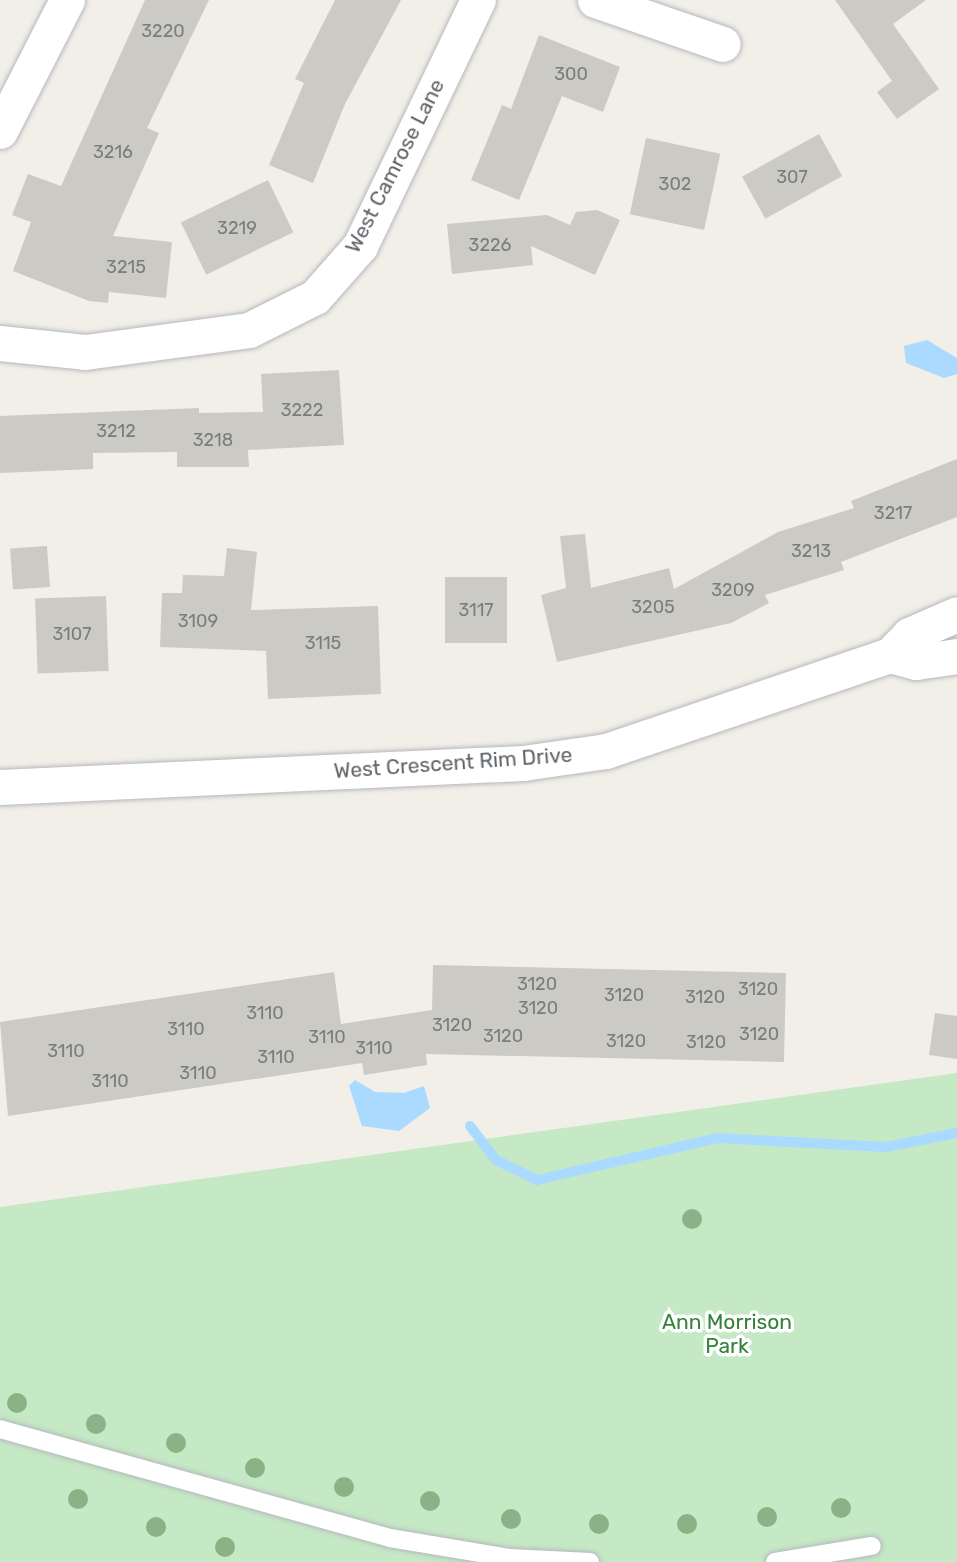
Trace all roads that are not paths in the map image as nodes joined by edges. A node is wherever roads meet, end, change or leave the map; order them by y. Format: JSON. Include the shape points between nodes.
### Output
{"nodes":[{"id":1,"x":67,"y":0,"type":"edge"},
{"id":2,"x":478,"y":0,"type":"edge"},
{"id":3,"x":594,"y":0,"type":"edge"},
{"id":4,"x":723,"y":44,"type":"dead end"},
{"id":5,"x":0,"y":131,"type":"edge"},
{"id":6,"x":0,"y":343,"type":"edge"},
{"id":7,"x":957,"y":614,"type":"edge"},
{"id":8,"x":890,"y":656,"type":"junction"},
{"id":9,"x":957,"y":656,"type":"edge"},
{"id":10,"x":0,"y":787,"type":"edge"},
{"id":11,"x":0,"y":1429,"type":"edge"},
{"id":12,"x":590,"y":1562,"type":"edge"},
{"id":13,"x":775,"y":1562,"type":"edge"},
{"id":14,"x":862,"y":1562,"type":"edge"}],
"edges":[{"from":1,"to":5,"type":"street"},
{"from":2,"to":6,"type":"street","name":"West Camrose Lane","via":[[360,246],[315,297],[249,330],[85,352]]},
{"from":3,"to":4,"type":"street"},
{"from":7,"to":8,"type":"street","name":"West Crescent Rim Drive","via":[[909,635]]},
{"from":8,"to":9,"type":"street","name":"West Crescent Rim Drive","via":[[916,662]]},
{"from":8,"to":10,"type":"street","name":"West Crescent Rim Drive","via":[[606,751],[523,763]]},
{"from":11,"to":12,"type":"lane","via":[[390,1538],[510,1558]]},
{"from":13,"to":14,"type":"lane","via":[[872,1546]]}]}
